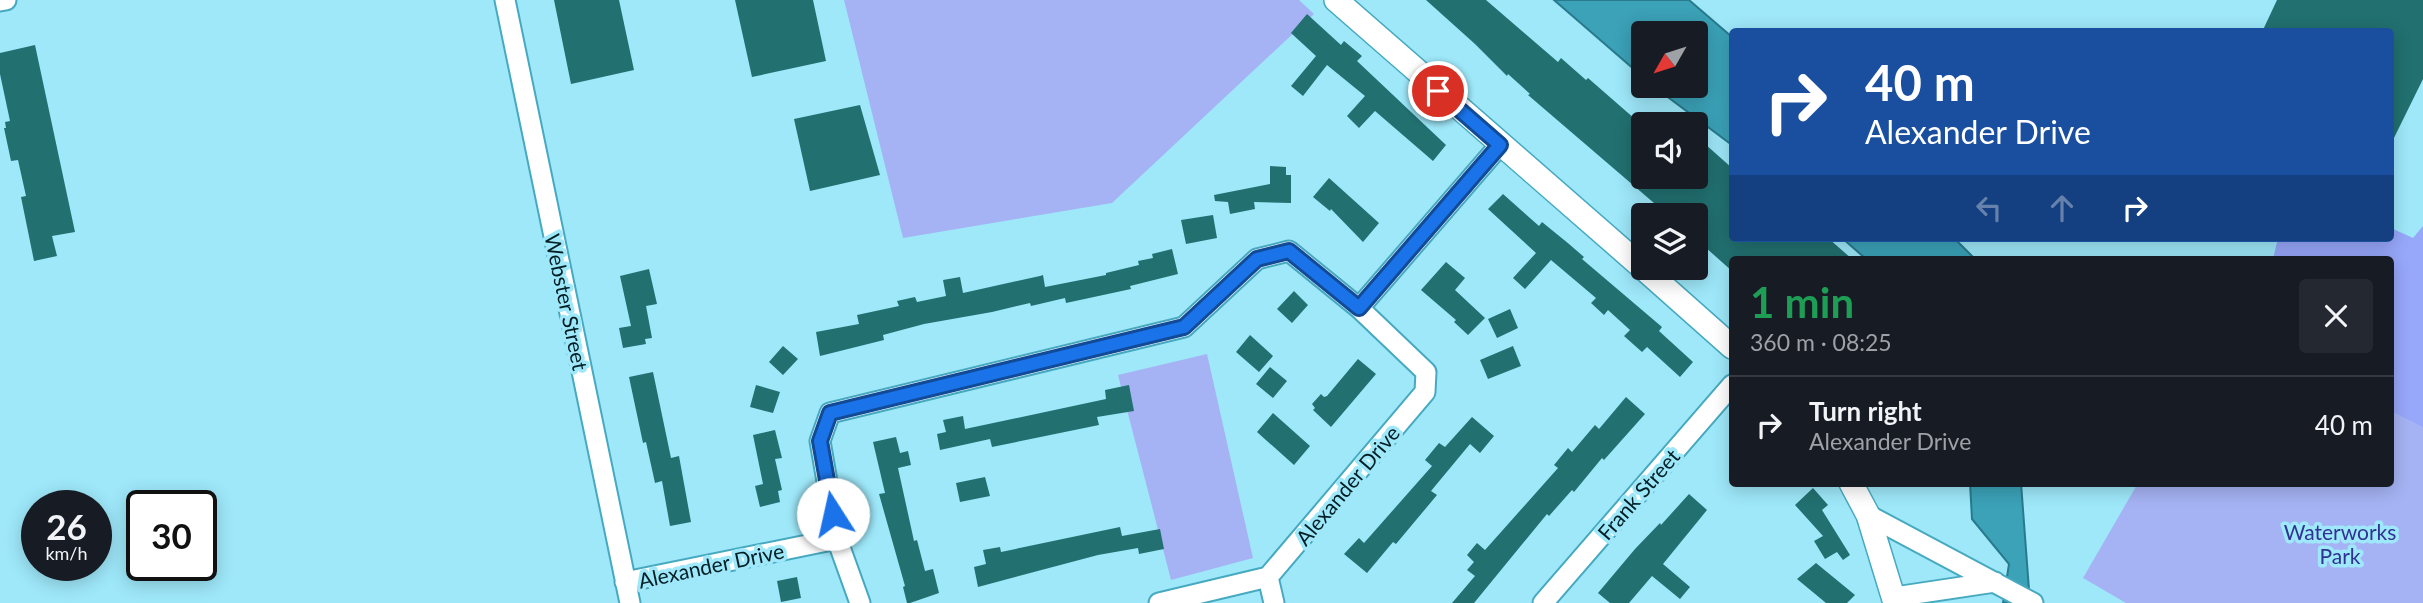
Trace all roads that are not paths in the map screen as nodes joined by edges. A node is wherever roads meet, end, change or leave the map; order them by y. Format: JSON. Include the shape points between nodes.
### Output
{"nodes":[{"id":1,"x":6,"y":0,"type":"edge"},
{"id":2,"x":505,"y":0,"type":"edge"},
{"id":3,"x":1336,"y":0,"type":"edge"},
{"id":4,"x":0,"y":1,"type":"edge"},
{"id":5,"x":1500,"y":145,"type":"junction"},
{"id":6,"x":1631,"y":258,"type":"edge"},
{"id":7,"x":1657,"y":280,"type":"edge"},
{"id":8,"x":1359,"y":308,"type":"junction"},
{"id":9,"x":1729,"y":344,"type":"edge"},
{"id":10,"x":1729,"y":389,"type":"edge"},
{"id":11,"x":1853,"y":487,"type":"edge"},
{"id":12,"x":1868,"y":515,"type":"junction"},
{"id":13,"x":837,"y":538,"type":"junction"},
{"id":14,"x":1268,"y":578,"type":"junction"},
{"id":15,"x":625,"y":582,"type":"junction"},
{"id":16,"x":1995,"y":582,"type":"junction"},
{"id":17,"x":1895,"y":600,"type":"edge"},
{"id":18,"x":630,"y":603,"type":"edge"},
{"id":19,"x":860,"y":603,"type":"edge"},
{"id":20,"x":1159,"y":603,"type":"edge"},
{"id":21,"x":1274,"y":603,"type":"edge"},
{"id":22,"x":1543,"y":603,"type":"edge"},
{"id":23,"x":2033,"y":603,"type":"edge"}],
"edges":[{"from":1,"to":4,"type":"street"},
{"from":2,"to":15,"type":"street","name":"Webster Street"},
{"from":3,"to":5,"type":"street"},
{"from":5,"to":6,"type":"street"},
{"from":5,"to":8,"type":"street"},
{"from":7,"to":9,"type":"street"},
{"from":8,"to":13,"type":"street","name":"Alexander Drive","via":[[1289,251],[1257,259],[1184,327],[830,413],[820,441]]},
{"from":8,"to":14,"type":"street","name":"Alexander Drive","via":[[1426,372],[1425,392]]},
{"from":10,"to":22,"type":"street","name":"Frank Street"},
{"from":11,"to":12,"type":"street"},
{"from":12,"to":16,"type":"street"},
{"from":12,"to":17,"type":"street"},
{"from":13,"to":15,"type":"street","name":"Alexander Drive"},
{"from":13,"to":19,"type":"street","name":"Alexander Drive"},
{"from":14,"to":20,"type":"street"},
{"from":14,"to":21,"type":"street"},
{"from":15,"to":18,"type":"street","name":"Webster Street"},
{"from":16,"to":17,"type":"street"},
{"from":16,"to":23,"type":"street"}]}
